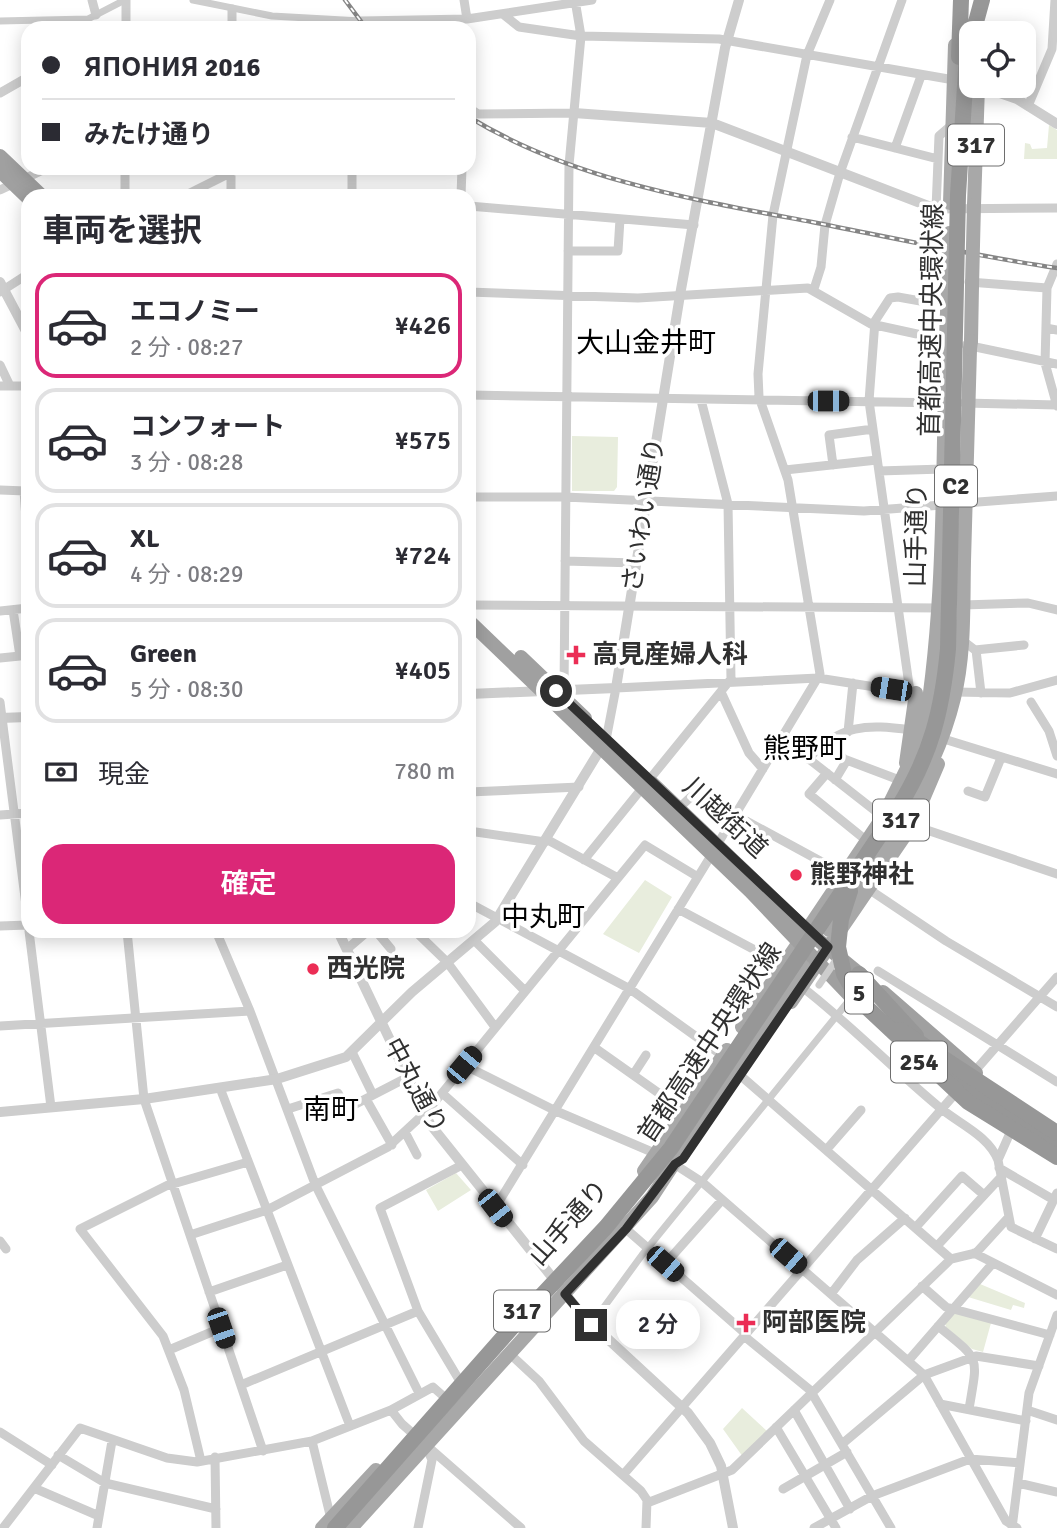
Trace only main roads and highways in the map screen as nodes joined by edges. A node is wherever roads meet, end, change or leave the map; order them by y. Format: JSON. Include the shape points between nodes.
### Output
{"nodes":[{"id":1,"x":959,"y":0,"type":"edge"},
{"id":2,"x":982,"y":0,"type":"edge"},
{"id":3,"x":976,"y":21,"type":"edge"},
{"id":4,"x":980,"y":21,"type":"edge"},
{"id":5,"x":966,"y":98,"type":"edge"},
{"id":6,"x":977,"y":98,"type":"edge"},
{"id":7,"x":0,"y":156,"type":"edge"},
{"id":8,"x":0,"y":171,"type":"edge"},
{"id":9,"x":12,"y":184,"type":"edge"},
{"id":10,"x":956,"y":202,"type":"junction"},
{"id":11,"x":476,"y":614,"type":"edge"},
{"id":12,"x":476,"y":627,"type":"edge"},
{"id":13,"x":554,"y":691,"type":"junction"},
{"id":14,"x":955,"y":695,"type":"junction"},
{"id":15,"x":918,"y":730,"type":"junction"},
{"id":16,"x":921,"y":772,"type":"junction"},
{"id":17,"x":646,"y":784,"type":"junction"},
{"id":18,"x":712,"y":853,"type":"junction"},
{"id":19,"x":821,"y":916,"type":"dead end"},
{"id":20,"x":829,"y":930,"type":"dead end"},
{"id":21,"x":803,"y":935,"type":"junction"},
{"id":22,"x":828,"y":947,"type":"junction"},
{"id":23,"x":820,"y":960,"type":"junction"},
{"id":24,"x":793,"y":962,"type":"junction"},
{"id":25,"x":859,"y":974,"type":"junction"},
{"id":26,"x":907,"y":1052,"type":"junction"},
{"id":27,"x":1057,"y":1127,"type":"edge"},
{"id":28,"x":1057,"y":1133,"type":"edge"},
{"id":29,"x":1057,"y":1142,"type":"edge"},
{"id":30,"x":1057,"y":1150,"type":"edge"},
{"id":31,"x":658,"y":1154,"type":"junction"},
{"id":32,"x":1057,"y":1159,"type":"edge"},
{"id":33,"x":675,"y":1164,"type":"junction"},
{"id":34,"x":588,"y":1246,"type":"junction"},
{"id":35,"x":406,"y":1427,"type":"junction"},
{"id":36,"x":375,"y":1471,"type":"junction"},
{"id":37,"x":391,"y":1483,"type":"junction"},
{"id":38,"x":353,"y":1495,"type":"junction"},
{"id":39,"x":368,"y":1508,"type":"junction"},
{"id":40,"x":329,"y":1525,"type":"edge"},
{"id":41,"x":349,"y":1528,"type":"edge"}],
"edges":[{"from":1,"to":10,"type":"highway","bridge":true},
{"from":1,"to":10,"type":"main road","name":"山手通り","number":"317","via":[[953,124]]},
{"from":2,"to":3,"type":"highway","bridge":true},
{"from":2,"to":4,"type":"main road"},
{"from":2,"to":10,"type":"highway","name":"首都高速中央環状線","number":"C2","bridge":true,"via":[[967,55]]},
{"from":5,"to":10,"type":"highway","name":"首都高速中央環状線","number":"C2","bridge":true},
{"from":6,"to":10,"type":"main road","name":"山手通り","number":"317"},
{"from":7,"to":9,"type":"highway"},
{"from":8,"to":9,"type":"highway"},
{"from":10,"to":14,"type":"main road","name":"山手通り","number":"317","bridge":true,"via":[[972,286],[974,346],[968,404],[962,640]]},
{"from":10,"to":15,"type":"main road","name":"山手通り","number":"317","bridge":true,"via":[[948,287],[940,608],[919,694]]},
{"from":10,"to":16,"type":"highway","name":"首都高速中央環状線","number":"C2","bridge":true,"via":[[948,649],[939,716]]},
{"from":11,"to":13,"type":"highway","name":"川越街道","number":"254"},
{"from":12,"to":13,"type":"highway","name":"川越街道","number":"254"},
{"from":13,"to":17,"type":"highway","name":"川越街道","number":"254"},
{"from":14,"to":20,"type":"main road","name":"山手通り","number":"317","via":[[910,805]]},
{"from":14,"to":22,"type":"main road","number":"317","via":[[947,740],[912,825]]},
{"from":15,"to":19,"type":"main road","name":"山手通り","number":"317","via":[[914,770]]},
{"from":15,"to":21,"type":"main road","number":"317","via":[[903,779],[883,817]]},
{"from":16,"to":28,"type":"highway","number":"5","bridge":true,"via":[[847,907],[842,936],[847,967],[862,998],[895,1027]]},
{"from":16,"to":32,"type":"highway","number":"5","bridge":true,"via":[[844,906],[838,936],[844,974],[866,1009],[953,1090]]},
{"from":16,"to":34,"type":"highway","name":"首都高速中央環状線","number":"C2","bridge":true,"via":[[671,1148]]},
{"from":16,"to":41,"type":"highway","name":"首都高速中央環状線","number":"C2","bridge":true,"via":[[672,1149],[609,1229]]},
{"from":17,"to":18,"type":"highway","name":"川越街道","number":"254"},
{"from":17,"to":18,"type":"highway","name":"川越街道","number":"254","via":[[679,808]]},
{"from":18,"to":21,"type":"highway","name":"川越街道","number":"254"},
{"from":21,"to":22,"type":"highway","name":"川越街道","number":"254"},
{"from":21,"to":23,"type":"highway","name":"川越街道","number":"254"},
{"from":21,"to":24,"type":"main road","number":"317"},
{"from":22,"to":23,"type":"main road","number":"317"},
{"from":22,"to":25,"type":"highway","name":"川越街道","number":"254"},
{"from":23,"to":26,"type":"highway","name":"川越街道","number":"254","via":[[864,1012]]},
{"from":23,"to":33,"type":"main road","number":"317","via":[[683,1159]]},
{"from":24,"to":31,"type":"main road","number":"317"},
{"from":24,"to":31,"type":"main road","number":"317"},
{"from":24,"to":33,"type":"main road","name":"山手通り","number":"317"},
{"from":25,"to":27,"type":"highway","name":"川越街道","number":"254","via":[[974,1072]]},
{"from":25,"to":29,"type":"highway","bridge":true,"via":[[905,1026],[977,1092]]},
{"from":26,"to":30,"type":"highway","bridge":true,"via":[[933,1061],[975,1098]]},
{"from":26,"to":32,"type":"highway","name":"川越街道","number":"254","via":[[954,1095]]},
{"from":31,"to":35,"type":"main road","name":"山手通り","number":"317","via":[[554,1277]]},
{"from":33,"to":37,"type":"main road","name":"山手通り","number":"317","via":[[626,1229]]},
{"from":34,"to":35,"type":"highway","bridge":true,"via":[[430,1424]]},
{"from":34,"to":40,"type":"highway","name":"首都高速中央環状線","number":"C2","bridge":true},
{"from":35,"to":36,"type":"main road","name":"山手通り","number":"317"},
{"from":36,"to":37,"type":"main road","via":[[374,1482],[379,1486]]},
{"from":36,"to":38,"type":"main road","name":"山手通り","number":"317"},
{"from":37,"to":39,"type":"main road","name":"山手通り","number":"317"},
{"from":38,"to":39,"type":"main road","via":[[368,1489],[373,1494]]},
{"from":38,"to":40,"type":"main road","name":"山手通り","number":"317"},
{"from":39,"to":41,"type":"main road","name":"山手通り","number":"317"}]}
